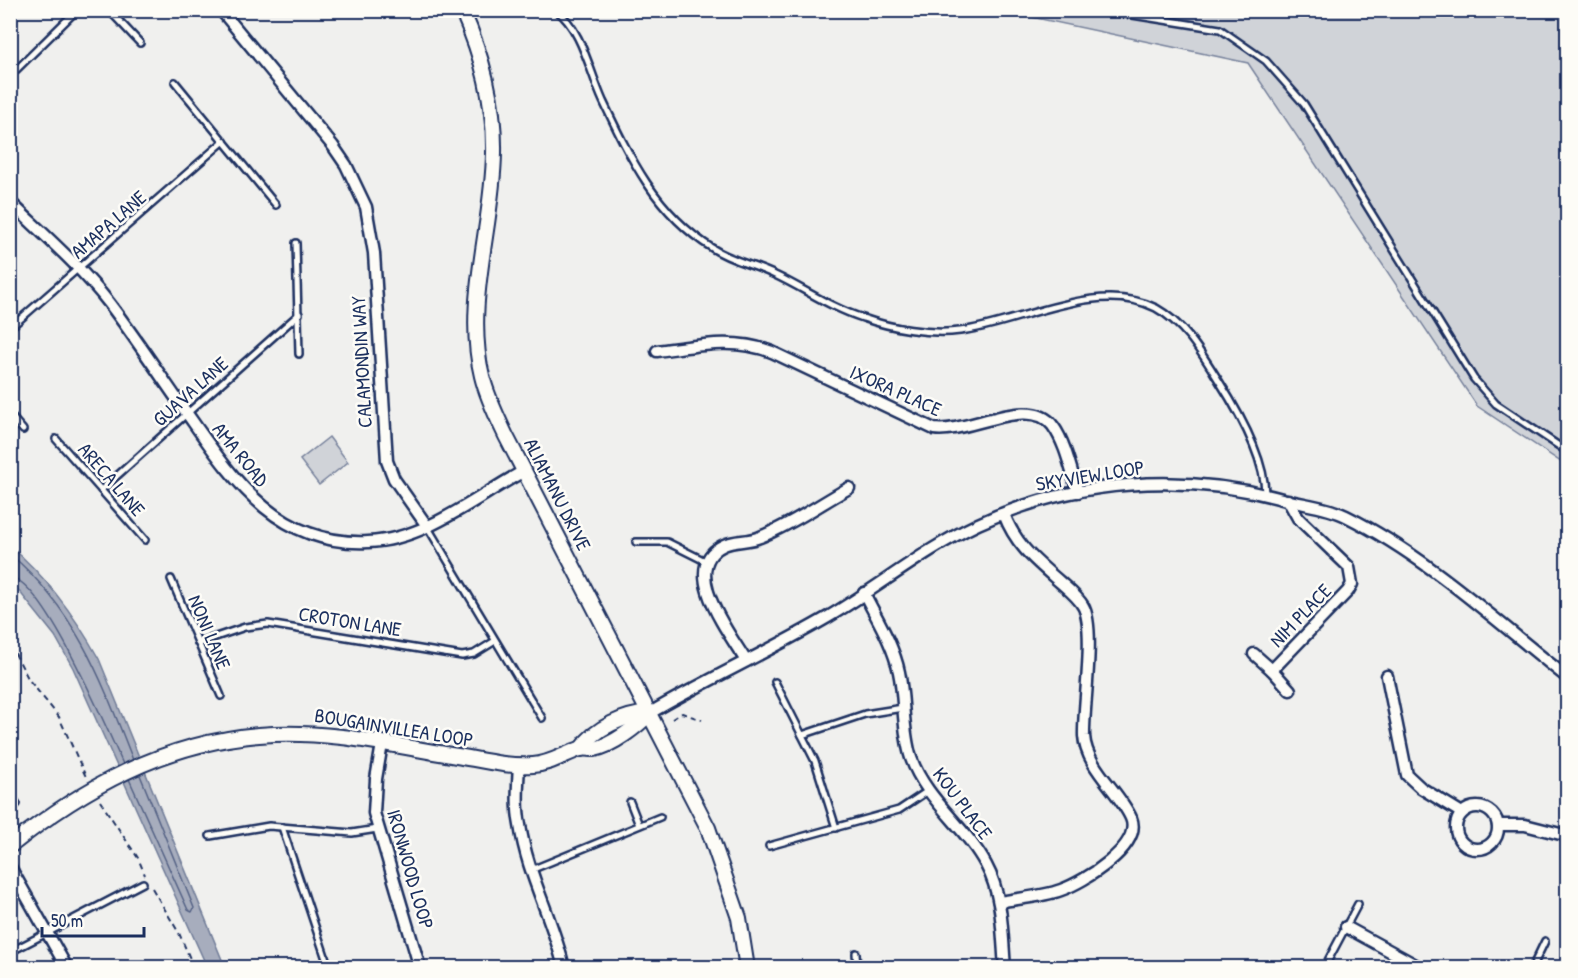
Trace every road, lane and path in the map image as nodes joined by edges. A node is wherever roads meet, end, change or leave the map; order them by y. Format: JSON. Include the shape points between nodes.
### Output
{"nodes":[{"id":1,"x":77,"y":10,"type":"edge"},
{"id":2,"x":109,"y":10,"type":"edge"},
{"id":3,"x":221,"y":10,"type":"edge"},
{"id":4,"x":462,"y":10,"type":"edge"},
{"id":5,"x":556,"y":10,"type":"edge"},
{"id":6,"x":1101,"y":10,"type":"edge"},
{"id":7,"x":140,"y":43,"type":"dead end"},
{"id":8,"x":10,"y":76,"type":"edge"},
{"id":9,"x":175,"y":82,"type":"dead end"},
{"id":10,"x":224,"y":141,"type":"junction"},
{"id":11,"x":10,"y":202,"type":"edge"},
{"id":12,"x":276,"y":205,"type":"dead end"},
{"id":13,"x":296,"y":243,"type":"dead end"},
{"id":14,"x":79,"y":270,"type":"junction"},
{"id":15,"x":299,"y":314,"type":"junction"},
{"id":16,"x":10,"y":328,"type":"edge"},
{"id":17,"x":657,"y":351,"type":"dead end"},
{"id":18,"x":299,"y":354,"type":"dead end"},
{"id":19,"x":187,"y":414,"type":"junction"},
{"id":20,"x":10,"y":416,"type":"edge"},
{"id":21,"x":23,"y":430,"type":"dead end"},
{"id":22,"x":56,"y":439,"type":"dead end"},
{"id":23,"x":1568,"y":452,"type":"edge"},
{"id":24,"x":524,"y":471,"type":"junction"},
{"id":25,"x":849,"y":488,"type":"dead end"},
{"id":26,"x":101,"y":490,"type":"junction"},
{"id":27,"x":1078,"y":492,"type":"junction"},
{"id":28,"x":1265,"y":494,"type":"junction"},
{"id":29,"x":1288,"y":500,"type":"junction"},
{"id":30,"x":1004,"y":514,"type":"junction"},
{"id":31,"x":427,"y":526,"type":"junction"},
{"id":32,"x":145,"y":540,"type":"dead end"},
{"id":33,"x":636,"y":542,"type":"dead end"},
{"id":34,"x":708,"y":562,"type":"junction"},
{"id":35,"x":171,"y":579,"type":"dead end"},
{"id":36,"x":864,"y":593,"type":"junction"},
{"id":37,"x":495,"y":641,"type":"junction"},
{"id":38,"x":198,"y":643,"type":"junction"},
{"id":39,"x":10,"y":644,"type":"edge"},
{"id":40,"x":1254,"y":654,"type":"dead end"},
{"id":41,"x":746,"y":661,"type":"junction"},
{"id":42,"x":1272,"y":670,"type":"junction"},
{"id":43,"x":1387,"y":676,"type":"dead end"},
{"id":44,"x":1568,"y":678,"type":"edge"},
{"id":45,"x":775,"y":682,"type":"dead end"},
{"id":46,"x":1290,"y":690,"type":"dead end"},
{"id":47,"x":221,"y":696,"type":"dead end"},
{"id":48,"x":903,"y":708,"type":"junction"},
{"id":49,"x":651,"y":713,"type":"junction"},
{"id":50,"x":542,"y":718,"type":"dead end"},
{"id":51,"x":672,"y":719,"type":"dead end"},
{"id":52,"x":702,"y":720,"type":"dead end"},
{"id":53,"x":802,"y":735,"type":"junction"},
{"id":54,"x":382,"y":744,"type":"junction"},
{"id":55,"x":519,"y":765,"type":"junction"},
{"id":56,"x":88,"y":782,"type":"dead end"},
{"id":57,"x":929,"y":790,"type":"junction"},
{"id":58,"x":10,"y":794,"type":"edge"},
{"id":59,"x":630,"y":802,"type":"dead end"},
{"id":60,"x":17,"y":804,"type":"dead end"},
{"id":61,"x":1462,"y":813,"type":"junction"},
{"id":62,"x":660,"y":817,"type":"dead end"},
{"id":63,"x":639,"y":825,"type":"junction"},
{"id":64,"x":1498,"y":825,"type":"junction"},
{"id":65,"x":282,"y":827,"type":"junction"},
{"id":66,"x":836,"y":828,"type":"junction"},
{"id":67,"x":377,"y":829,"type":"junction"},
{"id":68,"x":210,"y":836,"type":"dead end"},
{"id":69,"x":1568,"y":836,"type":"edge"},
{"id":70,"x":10,"y":846,"type":"edge"},
{"id":71,"x":769,"y":846,"type":"dead end"},
{"id":72,"x":10,"y":867,"type":"edge"},
{"id":73,"x":531,"y":870,"type":"junction"},
{"id":74,"x":143,"y":882,"type":"dead end"},
{"id":75,"x":999,"y":902,"type":"junction"},
{"id":76,"x":1358,"y":904,"type":"dead end"},
{"id":77,"x":1346,"y":927,"type":"junction"},
{"id":78,"x":48,"y":932,"type":"junction"},
{"id":79,"x":1545,"y":941,"type":"dead end"},
{"id":80,"x":10,"y":952,"type":"edge"},
{"id":81,"x":856,"y":952,"type":"dead end"},
{"id":82,"x":67,"y":968,"type":"edge"},
{"id":83,"x":329,"y":968,"type":"edge"},
{"id":84,"x":420,"y":968,"type":"edge"},
{"id":85,"x":564,"y":968,"type":"edge"},
{"id":86,"x":747,"y":968,"type":"edge"},
{"id":87,"x":858,"y":968,"type":"edge"},
{"id":88,"x":1005,"y":968,"type":"edge"},
{"id":89,"x":1324,"y":968,"type":"edge"},
{"id":90,"x":1421,"y":968,"type":"edge"},
{"id":91,"x":1532,"y":968,"type":"edge"}],
"edges":[{"from":1,"to":8,"type":"lane"},
{"from":2,"to":7,"type":"lane"},
{"from":3,"to":31,"type":"street","name":"CALAMONDIN WAY","via":[[333,146],[366,207],[374,253],[387,461],[394,479]]},
{"from":4,"to":24,"type":"street","name":"ALIAMANU DRIVE","via":[[482,63],[493,126],[493,176],[476,311],[479,360],[497,417]]},
{"from":5,"to":28,"type":"lane","via":[[576,34],[628,157],[646,186],[686,230],[713,250],[774,274],[837,309],[867,320],[926,331],[957,332],[986,327],[1085,301],[1130,300],[1156,308],[1183,328],[1240,415],[1265,479]]},
{"from":6,"to":23,"type":"lane","via":[[1220,29],[1266,60],[1304,104],[1474,379],[1496,404]]},
{"from":9,"to":10,"type":"lane"},
{"from":10,"to":12,"type":"lane"},
{"from":10,"to":14,"type":"lane","name":"AMAPA LANE"},
{"from":11,"to":14,"type":"street","name":"AMA ROAD"},
{"from":13,"to":15,"type":"lane"},
{"from":14,"to":16,"type":"lane","name":"AMAPA LANE"},
{"from":14,"to":19,"type":"street","name":"AMA ROAD","via":[[109,303]]},
{"from":15,"to":18,"type":"lane"},
{"from":15,"to":19,"type":"lane","name":"GUAVA LANE"},
{"from":17,"to":27,"type":"street","name":"IXORA PLACE","via":[[718,343],[751,345],[934,429],[953,430],[1020,413],[1036,414],[1056,431]]},
{"from":19,"to":26,"type":"lane","name":"GUAVA LANE"},
{"from":19,"to":31,"type":"street","name":"AMA ROAD","via":[[234,480],[261,507],[293,527],[331,539],[370,542]]},
{"from":20,"to":21,"type":"lane"},
{"from":22,"to":26,"type":"lane","name":"ARECA LANE"},
{"from":24,"to":31,"type":"street","name":"AMA ROAD"},
{"from":24,"to":49,"type":"street","name":"ALIAMANU DRIVE"},
{"from":25,"to":34,"type":"street","via":[[766,534],[723,546]]},
{"from":26,"to":32,"type":"lane","name":"ARECA LANE"},
{"from":27,"to":28,"type":"street","name":"SKYVIEW LOOP","via":[[1119,484],[1165,482]]},
{"from":27,"to":30,"type":"street","name":"SKYVIEW LOOP","via":[[1033,502]]},
{"from":28,"to":29,"type":"street","name":"SKYVIEW LOOP"},
{"from":29,"to":42,"type":"street","name":"NIM PLACE","via":[[1298,518],[1349,567],[1353,581],[1347,593]]},
{"from":29,"to":44,"type":"street","name":"SKYVIEW LOOP","via":[[1343,514],[1383,536]]},
{"from":30,"to":36,"type":"street","name":"SKYVIEW LOOP","via":[[950,539]]},
{"from":30,"to":75,"type":"street","via":[[1021,547],[1077,598],[1086,612],[1090,629],[1083,708],[1085,743],[1129,814],[1133,828],[1126,847],[1079,882],[1048,894]]},
{"from":31,"to":37,"type":"lane","name":"CALAMONDIN WAY"},
{"from":33,"to":34,"type":"lane","via":[[668,542]]},
{"from":34,"to":41,"type":"street","via":[[705,587]]},
{"from":35,"to":38,"type":"lane","name":"NONI LANE"},
{"from":36,"to":41,"type":"street","name":"SKYVIEW LOOP"},
{"from":36,"to":48,"type":"street","name":"KOU PLACE","via":[[896,658]]},
{"from":37,"to":38,"type":"lane","name":"CROTON LANE","via":[[474,654],[462,656],[268,624],[245,627]]},
{"from":37,"to":50,"type":"lane","name":"CALAMONDIN WAY"},
{"from":38,"to":47,"type":"lane","name":"NONI LANE"},
{"from":39,"to":56,"type":"path","via":[[28,680],[59,717]]},
{"from":40,"to":42,"type":"street","name":"NIM PLACE"},
{"from":41,"to":49,"type":"street","name":"SKYVIEW LOOP"},
{"from":42,"to":46,"type":"street","name":"NIM PLACE"},
{"from":43,"to":61,"type":"street","via":[[1407,775],[1421,789]]},
{"from":45,"to":53,"type":"lane"},
{"from":48,"to":53,"type":"lane","via":[[865,714]]},
{"from":48,"to":57,"type":"street","name":"KOU PLACE","via":[[911,757]]},
{"from":49,"to":55,"type":"street","name":"BOUGAINVILLEA LOOP","via":[[636,728],[596,749],[581,749],[544,764]]},
{"from":49,"to":86,"type":"street","name":"ALIAMANU DRIVE","via":[[708,828],[739,918]]},
{"from":51,"to":52,"type":"path","via":[[682,713]]},
{"from":53,"to":66,"type":"lane","via":[[815,761]]},
{"from":54,"to":55,"type":"street","name":"BOUGAINVILLEA LOOP"},
{"from":54,"to":67,"type":"street","name":"IRONWOOD LOOP","via":[[374,793]]},
{"from":54,"to":70,"type":"street","name":"BOUGAINVILLEA LOOP","via":[[300,733],[221,740],[152,759],[109,778]]},
{"from":55,"to":73,"type":"street","via":[[520,825]]},
{"from":57,"to":66,"type":"lane","via":[[906,807]]},
{"from":57,"to":75,"type":"street","name":"KOU PLACE","via":[[980,854]]},
{"from":58,"to":60,"type":"lane"},
{"from":59,"to":63,"type":"lane"},
{"from":61,"to":64,"type":"street","via":[[1474,807],[1486,809]]},
{"from":61,"to":64,"type":"street","via":[[1456,834],[1470,848],[1490,845]]},
{"from":62,"to":63,"type":"lane"},
{"from":63,"to":73,"type":"lane"},
{"from":64,"to":69,"type":"street","via":[[1525,825]]},
{"from":65,"to":67,"type":"lane","via":[[351,833]]},
{"from":65,"to":68,"type":"lane"},
{"from":65,"to":83,"type":"lane"},
{"from":66,"to":71,"type":"lane"},
{"from":67,"to":84,"type":"street","name":"IRONWOOD LOOP"},
{"from":72,"to":78,"type":"street"},
{"from":73,"to":85,"type":"street"},
{"from":74,"to":78,"type":"lane"},
{"from":75,"to":88,"type":"street","name":"KOU PLACE"},
{"from":76,"to":77,"type":"lane"},
{"from":77,"to":89,"type":"lane"},
{"from":77,"to":90,"type":"street"},
{"from":78,"to":80,"type":"lane"},
{"from":78,"to":82,"type":"street"},
{"from":79,"to":91,"type":"lane"},
{"from":81,"to":87,"type":"lane"}]}
